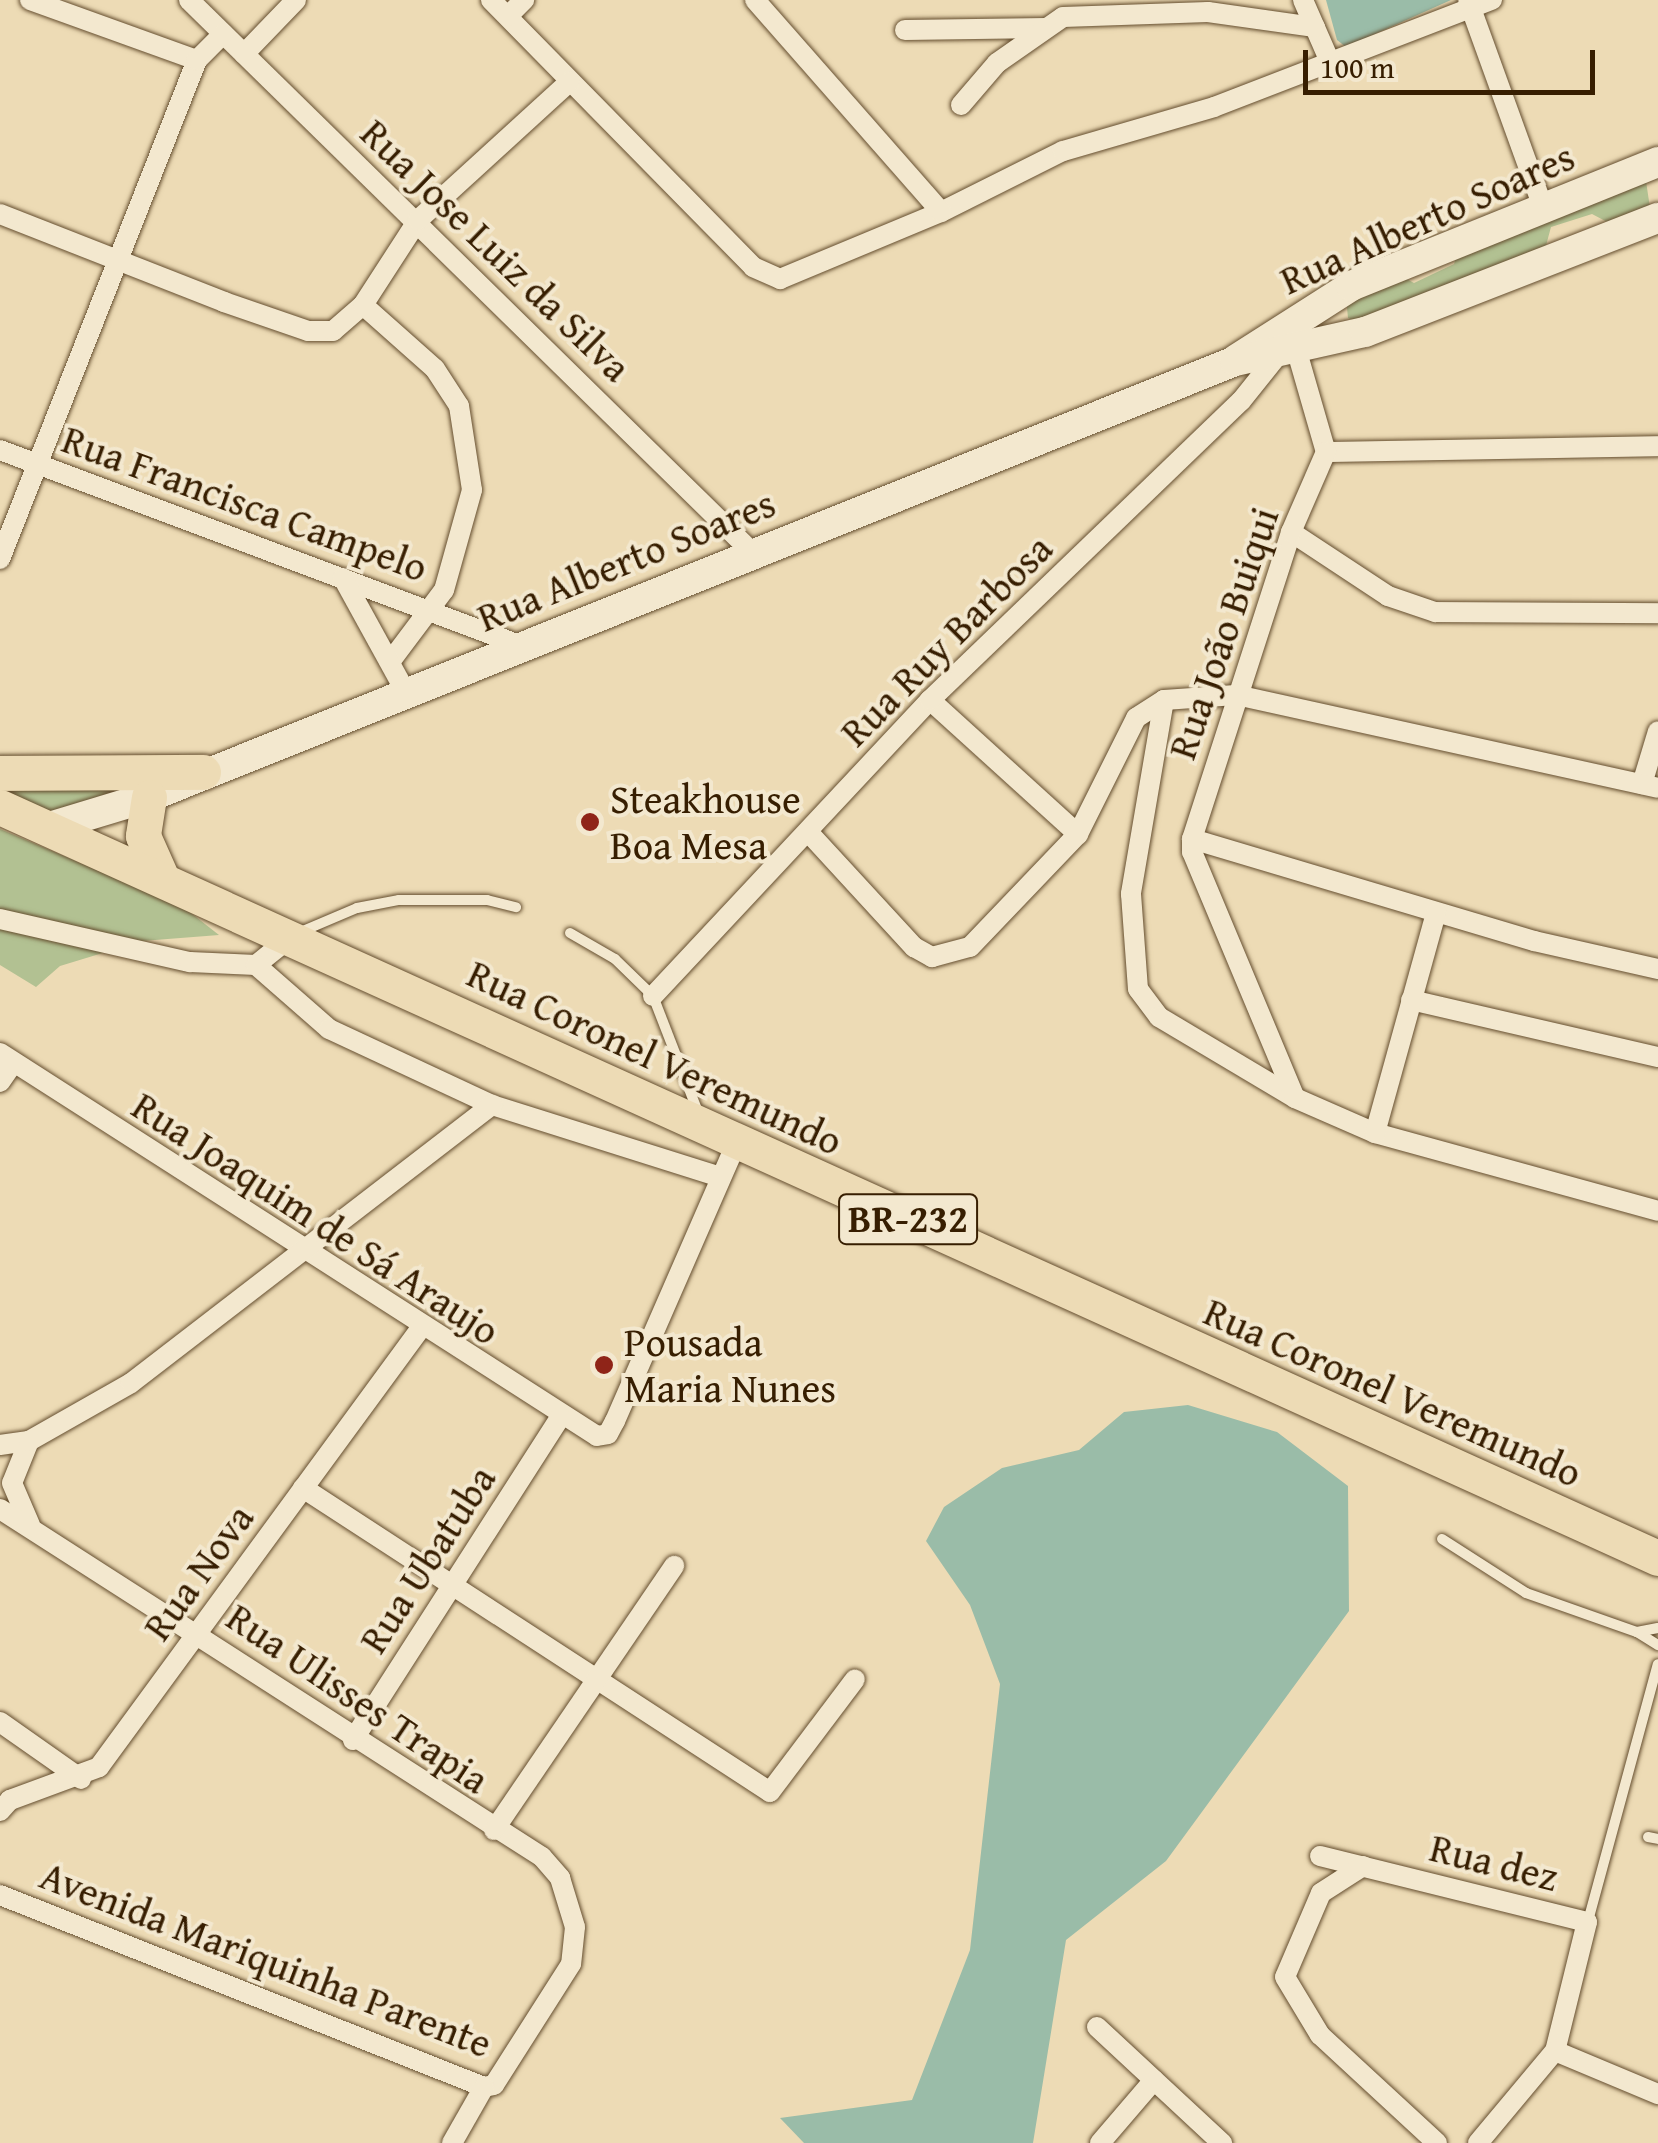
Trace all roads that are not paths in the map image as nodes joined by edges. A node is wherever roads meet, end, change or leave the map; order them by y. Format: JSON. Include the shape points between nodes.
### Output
{"nodes":[{"id":1,"x":30,"y":0,"type":"edge"},
{"id":2,"x":189,"y":0,"type":"edge"},
{"id":3,"x":296,"y":0,"type":"edge"},
{"id":4,"x":491,"y":0,"type":"edge"},
{"id":5,"x":524,"y":0,"type":"edge"},
{"id":6,"x":755,"y":0,"type":"edge"},
{"id":7,"x":1304,"y":0,"type":"edge"},
{"id":8,"x":1492,"y":0,"type":"edge"},
{"id":9,"x":1469,"y":4,"type":"edge"},
{"id":10,"x":508,"y":16,"type":"junction"},
{"id":11,"x":1315,"y":27,"type":"junction"},
{"id":12,"x":1048,"y":28,"type":"junction"},
{"id":13,"x":905,"y":30,"type":"dead end"},
{"id":14,"x":223,"y":34,"type":"junction"},
{"id":15,"x":244,"y":54,"type":"junction"},
{"id":16,"x":196,"y":60,"type":"junction"},
{"id":17,"x":1330,"y":64,"type":"junction"},
{"id":18,"x":569,"y":82,"type":"junction"},
{"id":19,"x":961,"y":105,"type":"dead end"},
{"id":20,"x":1658,"y":162,"type":"edge"},
{"id":21,"x":1543,"y":207,"type":"junction"},
{"id":22,"x":941,"y":212,"type":"junction"},
{"id":23,"x":0,"y":214,"type":"edge"},
{"id":24,"x":1658,"y":218,"type":"edge"},
{"id":25,"x":418,"y":220,"type":"junction"},
{"id":26,"x":118,"y":258,"type":"junction"},
{"id":27,"x":363,"y":306,"type":"junction"},
{"id":28,"x":1283,"y":341,"type":"junction"},
{"id":29,"x":1658,"y":446,"type":"edge"},
{"id":30,"x":0,"y":450,"type":"edge"},
{"id":31,"x":1326,"y":452,"type":"junction"},
{"id":32,"x":36,"y":463,"type":"junction"},
{"id":33,"x":1292,"y":532,"type":"junction"},
{"id":34,"x":753,"y":553,"type":"junction"},
{"id":35,"x":0,"y":560,"type":"edge"},
{"id":36,"x":342,"y":578,"type":"junction"},
{"id":37,"x":432,"y":608,"type":"junction"},
{"id":38,"x":1658,"y":613,"type":"edge"},
{"id":39,"x":522,"y":646,"type":"junction"},
{"id":40,"x":392,"y":658,"type":"junction"},
{"id":41,"x":404,"y":690,"type":"junction"},
{"id":42,"x":1236,"y":695,"type":"junction"},
{"id":43,"x":930,"y":700,"type":"junction"},
{"id":44,"x":1164,"y":700,"type":"junction"},
{"id":45,"x":1658,"y":731,"type":"edge"},
{"id":46,"x":203,"y":772,"type":"junction"},
{"id":47,"x":0,"y":773,"type":"edge"},
{"id":48,"x":1650,"y":786,"type":"edge"},
{"id":49,"x":149,"y":797,"type":"junction"},
{"id":50,"x":0,"y":807,"type":"edge"},
{"id":51,"x":46,"y":828,"type":"junction"},
{"id":52,"x":810,"y":834,"type":"junction"},
{"id":53,"x":1078,"y":834,"type":"junction"},
{"id":54,"x":1192,"y":839,"type":"junction"},
{"id":55,"x":160,"y":874,"type":"junction"},
{"id":56,"x":516,"y":907,"type":"dead end"},
{"id":57,"x":1436,"y":913,"type":"junction"},
{"id":58,"x":0,"y":919,"type":"edge"},
{"id":59,"x":570,"y":933,"type":"dead end"},
{"id":60,"x":292,"y":936,"type":"junction"},
{"id":61,"x":256,"y":965,"type":"junction"},
{"id":62,"x":1658,"y":969,"type":"edge"},
{"id":63,"x":653,"y":996,"type":"junction"},
{"id":64,"x":1411,"y":1000,"type":"junction"},
{"id":65,"x":1658,"y":1057,"type":"edge"},
{"id":66,"x":7,"y":1058,"type":"edge"},
{"id":67,"x":0,"y":1082,"type":"edge"},
{"id":68,"x":1295,"y":1098,"type":"junction"},
{"id":69,"x":492,"y":1105,"type":"junction"},
{"id":70,"x":703,"y":1127,"type":"junction"},
{"id":71,"x":1376,"y":1132,"type":"junction"},
{"id":72,"x":737,"y":1142,"type":"junction"},
{"id":73,"x":720,"y":1177,"type":"junction"},
{"id":74,"x":1658,"y":1211,"type":"edge"},
{"id":75,"x":306,"y":1254,"type":"junction"},
{"id":76,"x":420,"y":1328,"type":"junction"},
{"id":77,"x":560,"y":1417,"type":"junction"},
{"id":78,"x":29,"y":1441,"type":"junction"},
{"id":79,"x":0,"y":1445,"type":"edge"},
{"id":80,"x":303,"y":1488,"type":"junction"},
{"id":81,"x":0,"y":1509,"type":"edge"},
{"id":82,"x":31,"y":1527,"type":"junction"},
{"id":83,"x":1442,"y":1539,"type":"dead end"},
{"id":84,"x":1658,"y":1558,"type":"edge"},
{"id":85,"x":674,"y":1566,"type":"dead end"},
{"id":86,"x":452,"y":1584,"type":"junction"},
{"id":87,"x":1658,"y":1628,"type":"edge"},
{"id":88,"x":196,"y":1632,"type":"junction"},
{"id":89,"x":1637,"y":1632,"type":"junction"},
{"id":90,"x":1658,"y":1646,"type":"edge"},
{"id":91,"x":1658,"y":1664,"type":"edge"},
{"id":92,"x":854,"y":1679,"type":"dead end"},
{"id":93,"x":598,"y":1680,"type":"junction"},
{"id":94,"x":0,"y":1722,"type":"edge"},
{"id":95,"x":353,"y":1740,"type":"junction"},
{"id":96,"x":80,"y":1778,"type":"junction"},
{"id":97,"x":0,"y":1811,"type":"edge"},
{"id":98,"x":494,"y":1830,"type":"junction"},
{"id":99,"x":1320,"y":1856,"type":"dead end"},
{"id":100,"x":1363,"y":1866,"type":"junction"},
{"id":101,"x":0,"y":1895,"type":"edge"},
{"id":102,"x":1587,"y":1922,"type":"junction"},
{"id":103,"x":1097,"y":2027,"type":"dead end"},
{"id":104,"x":1554,"y":2052,"type":"junction"},
{"id":105,"x":1154,"y":2080,"type":"junction"},
{"id":106,"x":484,"y":2086,"type":"junction"},
{"id":107,"x":1658,"y":2094,"type":"edge"},
{"id":108,"x":452,"y":2143,"type":"edge"},
{"id":109,"x":1100,"y":2143,"type":"edge"},
{"id":110,"x":1222,"y":2143,"type":"edge"},
{"id":111,"x":1437,"y":2143,"type":"edge"},
{"id":112,"x":1478,"y":2143,"type":"edge"}],
"edges":[{"from":1,"to":16,"type":"street"},
{"from":2,"to":14,"type":"street","name":"Rua Jose Luiz da Silva"},
{"from":3,"to":15,"type":"street"},
{"from":4,"to":10,"type":"street"},
{"from":5,"to":10,"type":"street"},
{"from":6,"to":22,"type":"street"},
{"from":7,"to":11,"type":"street"},
{"from":8,"to":9,"type":"street"},
{"from":9,"to":17,"type":"street"},
{"from":9,"to":21,"type":"street"},
{"from":10,"to":18,"type":"street"},
{"from":11,"to":12,"type":"street","via":[[1208,12],[1063,17]]},
{"from":11,"to":17,"type":"street"},
{"from":12,"to":13,"type":"street"},
{"from":12,"to":19,"type":"street","via":[[997,63]]},
{"from":14,"to":15,"type":"street","name":"Rua Jose Luiz da Silva"},
{"from":14,"to":16,"type":"street"},
{"from":15,"to":25,"type":"street","name":"Rua Jose Luiz da Silva"},
{"from":16,"to":26,"type":"street"},
{"from":17,"to":22,"type":"street","via":[[1063,151]]},
{"from":18,"to":22,"type":"street","via":[[769,277],[792,276]]},
{"from":18,"to":25,"type":"street"},
{"from":20,"to":21,"type":"main road","name":"Rua Alberto Soares"},
{"from":21,"to":28,"type":"main road","name":"Rua Alberto Soares","via":[[1351,286]]},
{"from":23,"to":26,"type":"street"},
{"from":24,"to":28,"type":"main road","name":"Rua Alberto Soares"},
{"from":25,"to":27,"type":"street"},
{"from":25,"to":34,"type":"street","name":"Rua Jose Luiz da Silva"},
{"from":26,"to":27,"type":"street","via":[[308,331],[345,326]]},
{"from":26,"to":32,"type":"street"},
{"from":27,"to":37,"type":"street","via":[[434,370],[466,429],[472,490],[466,530]]},
{"from":28,"to":31,"type":"street"},
{"from":28,"to":34,"type":"main road","name":"Rua Alberto Soares"},
{"from":28,"to":43,"type":"street","name":"Rua Ruy Barbosa","via":[[1241,401]]},
{"from":29,"to":31,"type":"street"},
{"from":30,"to":32,"type":"street","name":"Rua Francisca Campelo"},
{"from":31,"to":33,"type":"street","name":"Rua João Buiqui"},
{"from":32,"to":35,"type":"street"},
{"from":32,"to":36,"type":"street","name":"Rua Francisca Campelo"},
{"from":33,"to":38,"type":"street","via":[[1388,596],[1435,612]]},
{"from":33,"to":42,"type":"street","name":"Rua João Buiqui"},
{"from":34,"to":39,"type":"main road","name":"Rua Alberto Soares"},
{"from":36,"to":37,"type":"street","name":"Rua Francisca Campelo"},
{"from":36,"to":40,"type":"street"},
{"from":37,"to":39,"type":"street","name":"Rua Francisca Campelo"},
{"from":37,"to":40,"type":"street"},
{"from":39,"to":41,"type":"main road","name":"Rua Alberto Soares"},
{"from":40,"to":41,"type":"street"},
{"from":41,"to":46,"type":"main road","name":"Rua Alberto Soares"},
{"from":42,"to":44,"type":"street"},
{"from":42,"to":48,"type":"street"},
{"from":42,"to":54,"type":"street","name":"Rua João Buiqui"},
{"from":43,"to":52,"type":"street","name":"Rua Ruy Barbosa"},
{"from":43,"to":53,"type":"street"},
{"from":44,"to":53,"type":"street","via":[[1136,718]]},
{"from":44,"to":68,"type":"street","via":[[1131,894],[1138,988],[1172,1028]]},
{"from":45,"to":48,"type":"street"},
{"from":46,"to":47,"type":"highway"},
{"from":46,"to":49,"type":"main road","name":"Rua Alberto Soares"},
{"from":49,"to":51,"type":"main road","name":"Rua Alberto Soares"},
{"from":49,"to":55,"type":"highway","via":[[143,836]]},
{"from":50,"to":51,"type":"highway","name":"Rua Coronel Veremundo","number":"BR-232"},
{"from":51,"to":55,"type":"highway","name":"Rua Coronel Veremundo","number":"BR-232"},
{"from":52,"to":53,"type":"street","via":[[914,948],[932,956],[970,947]]},
{"from":52,"to":63,"type":"street","name":"Rua Ruy Barbosa"},
{"from":54,"to":57,"type":"street"},
{"from":54,"to":68,"type":"street"},
{"from":55,"to":60,"type":"highway","name":"Rua Coronel Veremundo","number":"BR-232"},
{"from":56,"to":60,"type":"lane","via":[[487,900],[400,900],[357,908]]},
{"from":57,"to":62,"type":"street"},
{"from":57,"to":64,"type":"street"},
{"from":58,"to":61,"type":"street","via":[[173,960]]},
{"from":59,"to":63,"type":"lane","via":[[615,959]]},
{"from":60,"to":61,"type":"street"},
{"from":60,"to":70,"type":"highway","name":"Rua Coronel Veremundo","number":"BR-232"},
{"from":61,"to":69,"type":"street","via":[[329,1029]]},
{"from":63,"to":70,"type":"lane"},
{"from":64,"to":65,"type":"street"},
{"from":64,"to":71,"type":"street"},
{"from":66,"to":67,"type":"street"},
{"from":66,"to":75,"type":"street","name":"Rua Joaquim de Sá Araujo"},
{"from":68,"to":71,"type":"street"},
{"from":69,"to":73,"type":"street"},
{"from":69,"to":75,"type":"street"},
{"from":70,"to":72,"type":"highway","name":"Rua Coronel Veremundo","number":"BR-232"},
{"from":71,"to":74,"type":"street","via":[[1434,1154]]},
{"from":72,"to":73,"type":"street"},
{"from":72,"to":84,"type":"highway","name":"Rua Coronel Veremundo","number":"BR-232"},
{"from":73,"to":77,"type":"street","name":"Rua Joaquim de Sá Araujo","via":[[608,1434],[597,1436]]},
{"from":75,"to":76,"type":"street","name":"Rua Joaquim de Sá Araujo"},
{"from":75,"to":78,"type":"street","via":[[132,1383]]},
{"from":76,"to":77,"type":"street","name":"Rua Joaquim de Sá Araujo"},
{"from":76,"to":80,"type":"street","name":"Rua Nova"},
{"from":77,"to":86,"type":"street","name":"Rua Ubatuba"},
{"from":78,"to":79,"type":"street"},
{"from":78,"to":82,"type":"street","via":[[12,1482]]},
{"from":80,"to":86,"type":"street"},
{"from":80,"to":88,"type":"street","name":"Rua Nova"},
{"from":81,"to":82,"type":"street","name":"Rua Ulisses Trapia"},
{"from":82,"to":88,"type":"street","name":"Rua Ulisses Trapia"},
{"from":83,"to":89,"type":"lane","via":[[1526,1592]]},
{"from":85,"to":93,"type":"street"},
{"from":86,"to":93,"type":"street"},
{"from":86,"to":95,"type":"street","name":"Rua Ubatuba"},
{"from":87,"to":89,"type":"lane"},
{"from":88,"to":95,"type":"street","name":"Rua Ulisses Trapia"},
{"from":88,"to":96,"type":"street","name":"Rua Nova","via":[[124,1739]]},
{"from":89,"to":90,"type":"lane"},
{"from":91,"to":102,"type":"lane"},
{"from":92,"to":93,"type":"street","via":[[770,1792]]},
{"from":93,"to":98,"type":"street"},
{"from":94,"to":96,"type":"street"},
{"from":95,"to":98,"type":"street","name":"Rua Ulisses Trapia"},
{"from":96,"to":97,"type":"street","name":"Rua Nova","via":[[38,1789]]},
{"from":98,"to":106,"type":"street","name":"Avenida Mariquinha Parente","via":[[542,1857],[560,1878],[575,1926],[571,1964],[494,2086]]},
{"from":99,"to":100,"type":"street","name":"Rua dez"},
{"from":100,"to":102,"type":"street","name":"Rua dez"},
{"from":100,"to":111,"type":"street","via":[[1321,1893],[1285,1977],[1320,2036]]},
{"from":101,"to":106,"type":"street","name":"Avenida Mariquinha Parente"},
{"from":102,"to":104,"type":"street","name":"Rua dez"},
{"from":103,"to":105,"type":"street"},
{"from":104,"to":107,"type":"street"},
{"from":104,"to":112,"type":"street"},
{"from":105,"to":109,"type":"street"},
{"from":105,"to":110,"type":"street"},
{"from":106,"to":108,"type":"street"}]}
